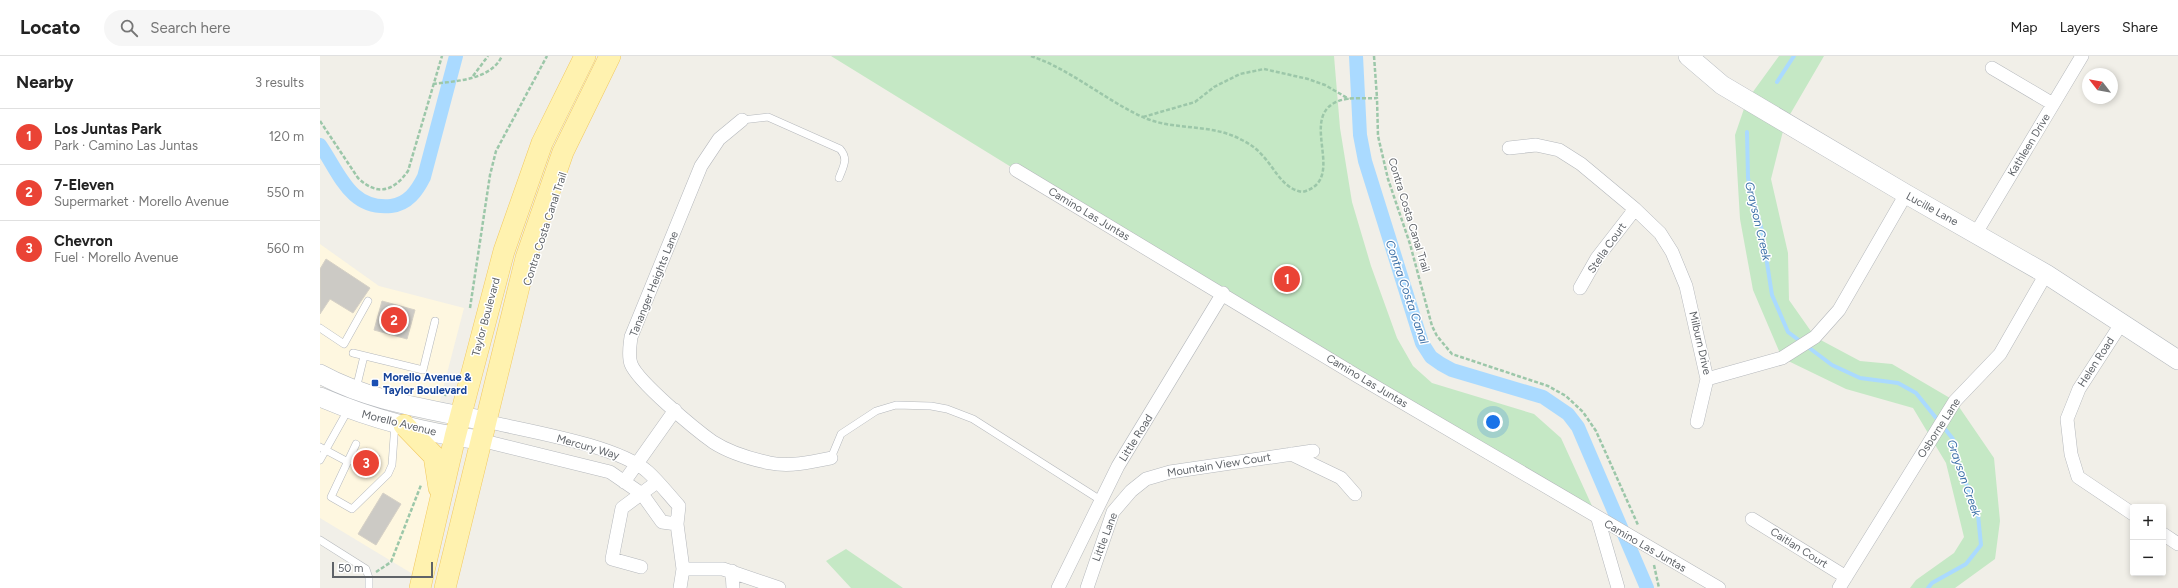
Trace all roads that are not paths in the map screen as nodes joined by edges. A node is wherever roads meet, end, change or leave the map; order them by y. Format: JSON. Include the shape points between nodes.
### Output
{"nodes":[{"id":1,"x":585,"y":56,"type":"edge"},
{"id":2,"x":610,"y":56,"type":"edge"},
{"id":3,"x":1688,"y":56,"type":"edge"},
{"id":4,"x":2082,"y":56,"type":"edge"},
{"id":5,"x":1992,"y":68,"type":"dead end"},
{"id":6,"x":2053,"y":104,"type":"junction"},
{"id":7,"x":742,"y":120,"type":"joint"},
{"id":8,"x":1508,"y":148,"type":"dead end"},
{"id":9,"x":1016,"y":170,"type":"dead end"},
{"id":10,"x":839,"y":178,"type":"dead end"},
{"id":11,"x":1906,"y":194,"type":"junction"},
{"id":12,"x":1635,"y":209,"type":"junction"},
{"id":13,"x":1976,"y":233,"type":"junction"},
{"id":14,"x":2046,"y":274,"type":"junction"},
{"id":15,"x":1580,"y":288,"type":"dead end"},
{"id":16,"x":1223,"y":293,"type":"junction"},
{"id":17,"x":368,"y":301,"type":"dead end"},
{"id":18,"x":435,"y":321,"type":"dead end"},
{"id":19,"x":2121,"y":324,"type":"junction"},
{"id":20,"x":320,"y":328,"type":"edge"},
{"id":21,"x":353,"y":353,"type":"dead end"},
{"id":22,"x":364,"y":356,"type":"junction"},
{"id":23,"x":2178,"y":360,"type":"edge"},
{"id":24,"x":320,"y":374,"type":"edge"},
{"id":25,"x":1707,"y":379,"type":"junction"},
{"id":26,"x":320,"y":397,"type":"edge"},
{"id":27,"x":352,"y":400,"type":"junction"},
{"id":28,"x":675,"y":410,"type":"junction"},
{"id":29,"x":460,"y":416,"type":"junction"},
{"id":30,"x":1697,"y":422,"type":"dead end"},
{"id":31,"x":400,"y":424,"type":"junction"},
{"id":32,"x":482,"y":431,"type":"junction"},
{"id":33,"x":455,"y":437,"type":"junction"},
{"id":34,"x":356,"y":444,"type":"dead end"},
{"id":35,"x":323,"y":448,"type":"edge"},
{"id":36,"x":1313,"y":451,"type":"dead end"},
{"id":37,"x":1292,"y":454,"type":"junction"},
{"id":38,"x":831,"y":458,"type":"joint"},
{"id":39,"x":320,"y":460,"type":"edge"},
{"id":40,"x":348,"y":462,"type":"junction"},
{"id":41,"x":635,"y":464,"type":"junction"},
{"id":42,"x":624,"y":482,"type":"junction"},
{"id":43,"x":657,"y":482,"type":"junction"},
{"id":44,"x":1131,"y":491,"type":"joint"},
{"id":45,"x":642,"y":494,"type":"junction"},
{"id":46,"x":1356,"y":494,"type":"dead end"},
{"id":47,"x":441,"y":500,"type":"junction"},
{"id":48,"x":1102,"y":501,"type":"junction"},
{"id":49,"x":2130,"y":512,"type":"edge"},
{"id":50,"x":1752,"y":519,"type":"dead end"},
{"id":51,"x":1604,"y":522,"type":"junction"},
{"id":52,"x":677,"y":524,"type":"junction"},
{"id":53,"x":2166,"y":536,"type":"edge"},
{"id":54,"x":320,"y":540,"type":"edge"},
{"id":55,"x":2178,"y":544,"type":"edge"},
{"id":56,"x":641,"y":567,"type":"dead end"},
{"id":57,"x":683,"y":569,"type":"junction"},
{"id":58,"x":732,"y":572,"type":"junction"},
{"id":59,"x":1842,"y":582,"type":"edge"},
{"id":60,"x":369,"y":588,"type":"edge"},
{"id":61,"x":420,"y":588,"type":"edge"},
{"id":62,"x":445,"y":588,"type":"edge"},
{"id":63,"x":680,"y":588,"type":"edge"},
{"id":64,"x":733,"y":588,"type":"edge"},
{"id":65,"x":779,"y":588,"type":"edge"},
{"id":66,"x":1058,"y":588,"type":"edge"},
{"id":67,"x":1087,"y":588,"type":"edge"},
{"id":68,"x":1618,"y":588,"type":"edge"},
{"id":69,"x":1719,"y":588,"type":"edge"}],
"edges":[{"from":1,"to":29,"type":"main road","name":"Taylor Boulevard","via":[[542,143],[509,237]]},
{"from":2,"to":32,"type":"main road","via":[[563,152],[526,258]]},
{"from":3,"to":11,"type":"street","name":"Lucille Lane","via":[[1722,85]]},
{"from":4,"to":6,"type":"street","name":"Kathleen Drive"},
{"from":5,"to":6,"type":"street"},
{"from":6,"to":13,"type":"street","name":"Kathleen Drive"},
{"from":7,"to":10,"type":"lane","via":[[768,117],[840,149],[846,162]]},
{"from":7,"to":28,"type":"street","name":"Tananger Heights Lane","via":[[719,140],[701,166],[631,337],[631,364],[639,376]]},
{"from":8,"to":12,"type":"street","name":"Milburn Drive","via":[[1536,145],[1559,150],[1581,164]]},
{"from":9,"to":16,"type":"street","name":"Camino Las Juntas"},
{"from":11,"to":13,"type":"street","name":"Lucille Lane"},
{"from":11,"to":25,"type":"street","name":"Milburn Drive","via":[[1839,310],[1815,337],[1782,358]]},
{"from":12,"to":15,"type":"street","name":"Stella Court","via":[[1597,258]]},
{"from":12,"to":25,"type":"street","name":"Milburn Drive","via":[[1660,233],[1672,252],[1686,286]]},
{"from":13,"to":14,"type":"street","name":"Lucille Lane"},
{"from":14,"to":19,"type":"street","name":"Lucille Lane"},
{"from":14,"to":59,"type":"street","name":"Osborne Lane","via":[[2000,354],[1955,401]]},
{"from":16,"to":48,"type":"street","name":"Little Road","via":[[1118,466]]},
{"from":16,"to":51,"type":"street","name":"Camino Las Juntas"},
{"from":17,"to":20,"type":"lane","via":[[344,344]]},
{"from":18,"to":22,"type":"lane","via":[[423,370]]},
{"from":19,"to":23,"type":"street","name":"Lucille Lane"},
{"from":19,"to":49,"type":"street","name":"Helen Road","via":[[2079,389],[2067,420],[2071,454],[2078,477]]},
{"from":21,"to":22,"type":"lane"},
{"from":22,"to":27,"type":"lane"},
{"from":24,"to":27,"type":"street","name":"Morello Avenue"},
{"from":25,"to":30,"type":"street"},
{"from":26,"to":27,"type":"street","name":"Morello Avenue"},
{"from":27,"to":29,"type":"street","name":"Morello Avenue","via":[[400,403]]},
{"from":27,"to":31,"type":"street","name":"Morello Avenue"},
{"from":27,"to":35,"type":"lane"},
{"from":28,"to":38,"type":"street","name":"Tananger Heights Lane","via":[[714,442],[737,454],[772,463],[803,463]]},
{"from":28,"to":41,"type":"street"},
{"from":29,"to":32,"type":"street","name":"Morello Avenue"},
{"from":29,"to":33,"type":"main road","name":"Taylor Boulevard"},
{"from":31,"to":33,"type":"street","name":"Morello Avenue"},
{"from":31,"to":40,"type":"lane","via":[[388,474],[352,509],[332,497]]},
{"from":31,"to":47,"type":"main road","via":[[434,456]]},
{"from":32,"to":33,"type":"street","name":"Morello Avenue"},
{"from":32,"to":41,"type":"street","name":"Mercury Way","via":[[582,444],[616,454]]},
{"from":32,"to":42,"type":"street","name":"Mercury Way","via":[[610,472]]},
{"from":32,"to":62,"type":"main road"},
{"from":33,"to":47,"type":"main road","name":"Taylor Boulevard"},
{"from":34,"to":40,"type":"lane"},
{"from":35,"to":39,"type":"lane"},
{"from":35,"to":40,"type":"lane"},
{"from":36,"to":37,"type":"street","name":"Mountain View Court"},
{"from":37,"to":44,"type":"street","name":"Mountain View Court","via":[[1170,472],[1146,478]]},
{"from":37,"to":46,"type":"street","via":[[1341,478]]},
{"from":38,"to":48,"type":"lane","via":[[841,434],[876,411],[896,406],[931,406],[973,419]]},
{"from":41,"to":42,"type":"street"},
{"from":41,"to":43,"type":"street","name":"Mercury Way","via":[[647,471]]},
{"from":42,"to":45,"type":"street","name":"Mercury Way"},
{"from":43,"to":45,"type":"street"},
{"from":43,"to":52,"type":"street","name":"Mercury Way","via":[[679,506]]},
{"from":44,"to":67,"type":"street","name":"Little Lane","via":[[1113,512]]},
{"from":45,"to":52,"type":"street","name":"Mercury Way","via":[[662,522]]},
{"from":45,"to":56,"type":"street","via":[[622,508],[612,559]]},
{"from":47,"to":61,"type":"main road","name":"Taylor Boulevard"},
{"from":48,"to":66,"type":"street","name":"Little Road"},
{"from":50,"to":59,"type":"street","name":"Caitlan Court"},
{"from":51,"to":68,"type":"street"},
{"from":51,"to":69,"type":"street","name":"Camino Las Juntas"},
{"from":52,"to":57,"type":"street","name":"Mercury Way"},
{"from":53,"to":55,"type":"street"},
{"from":54,"to":60,"type":"lane","via":[[366,569]]},
{"from":57,"to":58,"type":"street","via":[[724,569]]},
{"from":57,"to":63,"type":"street","name":"Mercury Way"},
{"from":58,"to":64,"type":"street"},
{"from":58,"to":65,"type":"street"}]}
